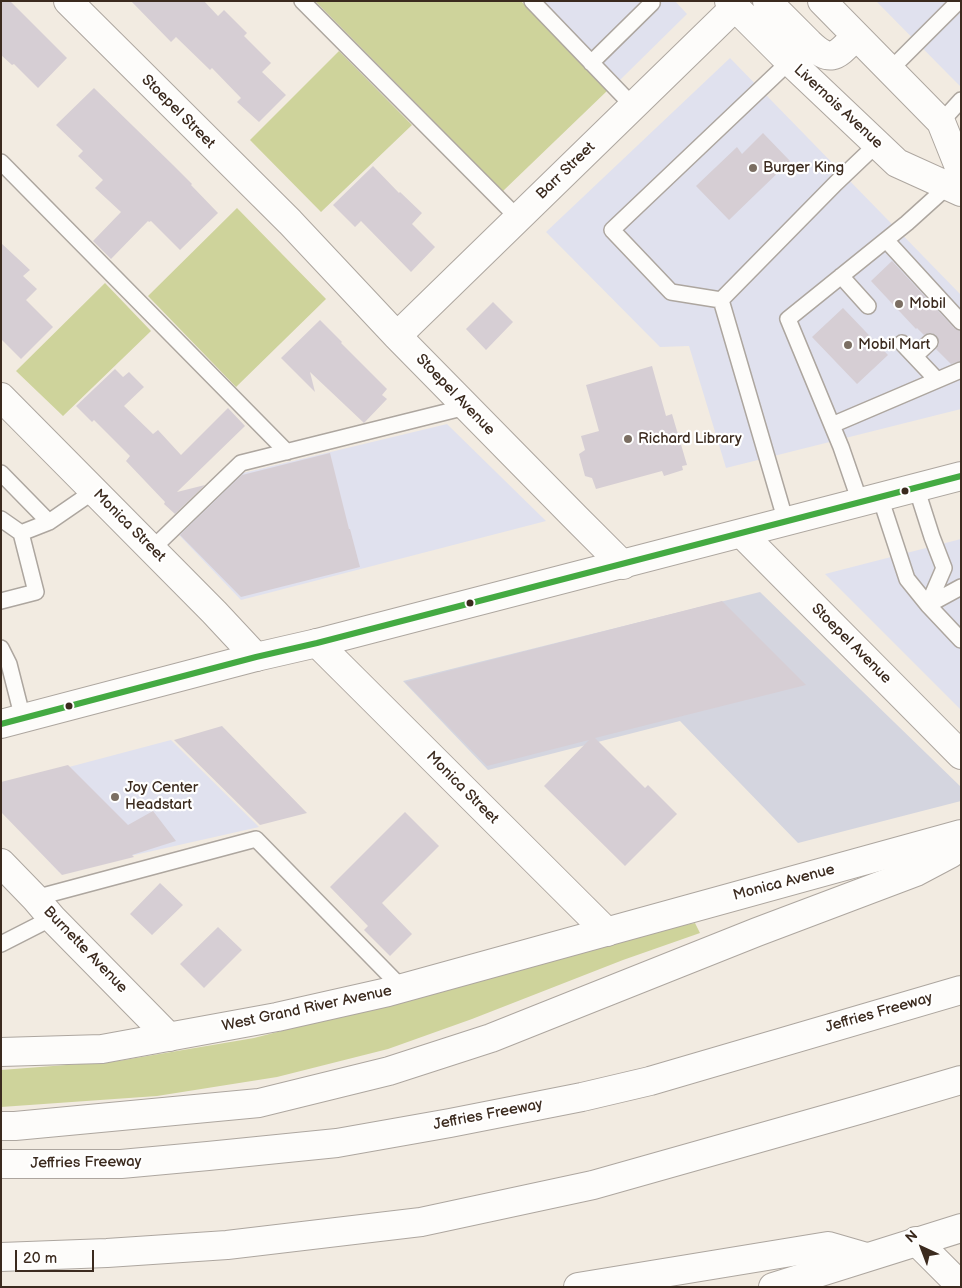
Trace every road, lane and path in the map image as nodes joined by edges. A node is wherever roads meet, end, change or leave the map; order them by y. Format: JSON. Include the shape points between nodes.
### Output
{"nodes":[{"id":1,"x":68,"y":1,"type":"edge"},
{"id":2,"x":302,"y":1,"type":"edge"},
{"id":3,"x":532,"y":1,"type":"edge"},
{"id":4,"x":651,"y":1,"type":"edge"},
{"id":5,"x":767,"y":1,"type":"edge"},
{"id":6,"x":822,"y":1,"type":"edge"},
{"id":7,"x":959,"y":1,"type":"edge"},
{"id":8,"x":732,"y":4,"type":"edge"},
{"id":9,"x":856,"y":36,"type":"junction"},
{"id":10,"x":790,"y":61,"type":"junction"},
{"id":11,"x":591,"y":63,"type":"junction"},
{"id":12,"x":889,"y":70,"type":"junction"},
{"id":13,"x":961,"y":100,"type":"edge"},
{"id":14,"x":633,"y":106,"type":"junction"},
{"id":15,"x":941,"y":122,"type":"junction"},
{"id":16,"x":877,"y":144,"type":"junction"},
{"id":17,"x":1,"y":162,"type":"edge"},
{"id":18,"x":956,"y":183,"type":"edge"},
{"id":19,"x":518,"y":218,"type":"junction"},
{"id":20,"x":290,"y":222,"type":"joint"},
{"id":21,"x":886,"y":240,"type":"junction"},
{"id":22,"x":841,"y":276,"type":"junction"},
{"id":23,"x":721,"y":300,"type":"junction"},
{"id":24,"x":868,"y":306,"type":"dead end"},
{"id":25,"x":956,"y":320,"type":"edge"},
{"id":26,"x":397,"y":336,"type":"junction"},
{"id":27,"x":930,"y":342,"type":"dead end"},
{"id":28,"x":902,"y":343,"type":"dead end"},
{"id":29,"x":915,"y":356,"type":"junction"},
{"id":30,"x":961,"y":370,"type":"edge"},
{"id":31,"x":937,"y":380,"type":"junction"},
{"id":32,"x":1,"y":397,"type":"edge"},
{"id":33,"x":466,"y":407,"type":"junction"},
{"id":34,"x":832,"y":425,"type":"junction"},
{"id":35,"x":287,"y":452,"type":"junction"},
{"id":36,"x":1,"y":473,"type":"edge"},
{"id":37,"x":961,"y":476,"type":"edge"},
{"id":38,"x":916,"y":487,"type":"junction"},
{"id":39,"x":94,"y":491,"type":"junction"},
{"id":40,"x":870,"y":500,"type":"junction"},
{"id":41,"x":1,"y":519,"type":"edge"},
{"id":42,"x":48,"y":522,"type":"junction"},
{"id":43,"x":786,"y":522,"type":"junction"},
{"id":44,"x":21,"y":533,"type":"junction"},
{"id":45,"x":742,"y":534,"type":"junction"},
{"id":46,"x":152,"y":550,"type":"junction"},
{"id":47,"x":623,"y":565,"type":"junction"},
{"id":48,"x":961,"y":587,"type":"edge"},
{"id":49,"x":1,"y":600,"type":"edge"},
{"id":50,"x":928,"y":605,"type":"junction"},
{"id":51,"x":961,"y":640,"type":"edge"},
{"id":52,"x":317,"y":643,"type":"junction"},
{"id":53,"x":1,"y":648,"type":"edge"},
{"id":54,"x":256,"y":658,"type":"junction"},
{"id":55,"x":12,"y":722,"type":"edge"},
{"id":56,"x":961,"y":755,"type":"edge"},
{"id":57,"x":961,"y":834,"type":"edge"},
{"id":58,"x":961,"y":846,"type":"edge"},
{"id":59,"x":1,"y":863,"type":"edge"},
{"id":60,"x":35,"y":898,"type":"junction"},
{"id":61,"x":52,"y":918,"type":"junction"},
{"id":62,"x":607,"y":932,"type":"junction"},
{"id":63,"x":1,"y":944,"type":"edge"},
{"id":64,"x":402,"y":988,"type":"junction"},
{"id":65,"x":961,"y":990,"type":"edge"},
{"id":66,"x":168,"y":1037,"type":"junction"},
{"id":67,"x":1,"y":1052,"type":"edge"},
{"id":68,"x":961,"y":1080,"type":"edge"},
{"id":69,"x":1,"y":1126,"type":"edge"},
{"id":70,"x":1,"y":1164,"type":"edge"},
{"id":71,"x":961,"y":1228,"type":"edge"},
{"id":72,"x":916,"y":1242,"type":"junction"},
{"id":73,"x":1,"y":1257,"type":"edge"},
{"id":74,"x":866,"y":1257,"type":"junction"},
{"id":75,"x":961,"y":1286,"type":"edge"},
{"id":76,"x":578,"y":1287,"type":"edge"},
{"id":77,"x":773,"y":1287,"type":"edge"}],
"edges":[{"from":1,"to":20,"type":"main road","name":"Stoepel Street"},
{"from":2,"to":19,"type":"lane"},
{"from":3,"to":11,"type":"lane"},
{"from":4,"to":11,"type":"lane"},
{"from":5,"to":9,"type":"main road","via":[[808,44],[825,55],[839,53]]},
{"from":6,"to":9,"type":"main road"},
{"from":7,"to":12,"type":"lane"},
{"from":8,"to":10,"type":"main road","name":"Livernois Avenue"},
{"from":8,"to":14,"type":"main road","name":"Barr Street"},
{"from":9,"to":12,"type":"main road"},
{"from":10,"to":16,"type":"main road","name":"Livernois Avenue"},
{"from":10,"to":23,"type":"lane","via":[[612,230],[671,292]]},
{"from":11,"to":14,"type":"lane"},
{"from":12,"to":15,"type":"main road"},
{"from":13,"to":15,"type":"lane"},
{"from":14,"to":19,"type":"main road","name":"Barr Street"},
{"from":15,"to":18,"type":"main road"},
{"from":16,"to":18,"type":"main road","name":"Livernois Avenue","via":[[897,163]]},
{"from":16,"to":23,"type":"lane"},
{"from":17,"to":35,"type":"lane"},
{"from":18,"to":21,"type":"lane"},
{"from":19,"to":26,"type":"main road","name":"Barr Street"},
{"from":20,"to":26,"type":"main road","name":"Stoepel Avenue"},
{"from":21,"to":22,"type":"lane"},
{"from":21,"to":25,"type":"lane","via":[[912,275]]},
{"from":22,"to":24,"type":"lane"},
{"from":22,"to":34,"type":"lane","via":[[788,319]]},
{"from":23,"to":43,"type":"lane"},
{"from":26,"to":33,"type":"main road","name":"Stoepel Avenue"},
{"from":27,"to":29,"type":"lane"},
{"from":28,"to":29,"type":"lane"},
{"from":29,"to":31,"type":"lane"},
{"from":30,"to":31,"type":"lane"},
{"from":31,"to":34,"type":"lane"},
{"from":32,"to":39,"type":"main road","name":"Monica Street"},
{"from":33,"to":35,"type":"lane"},
{"from":33,"to":47,"type":"main road","name":"Stoepel Avenue"},
{"from":34,"to":40,"type":"lane"},
{"from":35,"to":46,"type":"lane","via":[[241,463]]},
{"from":36,"to":42,"type":"lane"},
{"from":37,"to":38,"type":"main road"},
{"from":38,"to":40,"type":"main road"},
{"from":38,"to":50,"type":"lane","via":[[944,568]]},
{"from":39,"to":42,"type":"lane"},
{"from":39,"to":46,"type":"main road","name":"Monica Street"},
{"from":40,"to":43,"type":"main road"},
{"from":40,"to":50,"type":"lane","via":[[907,579]]},
{"from":41,"to":44,"type":"lane"},
{"from":42,"to":44,"type":"lane"},
{"from":43,"to":45,"type":"main road"},
{"from":44,"to":49,"type":"lane","via":[[36,592]]},
{"from":45,"to":47,"type":"main road"},
{"from":45,"to":56,"type":"main road","name":"Stoepel Avenue"},
{"from":46,"to":54,"type":"main road","name":"Monica Street"},
{"from":47,"to":52,"type":"main road"},
{"from":48,"to":50,"type":"lane"},
{"from":50,"to":51,"type":"lane"},
{"from":52,"to":54,"type":"main road"},
{"from":52,"to":62,"type":"main road","name":"Monica Street"},
{"from":53,"to":55,"type":"lane","via":[[9,664]]},
{"from":54,"to":55,"type":"main road"},
{"from":57,"to":62,"type":"main road","name":"Monica Avenue"},
{"from":58,"to":69,"type":"main road","via":[[916,872],[491,1038],[389,1071],[259,1104]]},
{"from":59,"to":60,"type":"main road","name":"Burnette Avenue"},
{"from":60,"to":61,"type":"main road","name":"Burnette Avenue"},
{"from":60,"to":64,"type":"lane","via":[[256,839]]},
{"from":61,"to":63,"type":"lane"},
{"from":61,"to":66,"type":"main road","name":"Burnette Avenue"},
{"from":62,"to":64,"type":"main road","name":"West Grand River Avenue"},
{"from":64,"to":66,"type":"main road","name":"West Grand River Avenue","via":[[277,1017]]},
{"from":65,"to":70,"type":"main road","name":"Jeffries Freeway","via":[[650,1081],[441,1125],[337,1143],[121,1164]]},
{"from":66,"to":67,"type":"main road","name":"West Grand River Avenue","via":[[102,1049]]},
{"from":68,"to":73,"type":"main road","via":[[593,1185],[421,1222],[227,1245]]},
{"from":71,"to":72,"type":"main road"},
{"from":72,"to":74,"type":"main road"},
{"from":72,"to":75,"type":"main road"},
{"from":74,"to":76,"type":"main road","via":[[828,1246]]},
{"from":74,"to":77,"type":"main road"}]}
